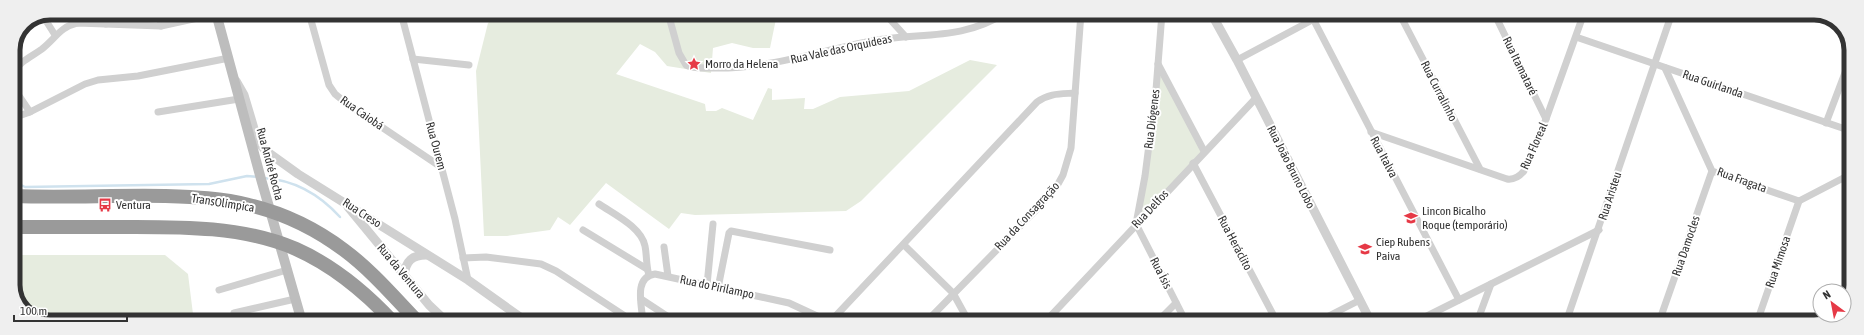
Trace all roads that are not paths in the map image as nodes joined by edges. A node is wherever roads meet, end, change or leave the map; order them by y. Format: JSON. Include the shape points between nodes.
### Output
{"nodes":[{"id":1,"x":106,"y":20,"type":"edge"},
{"id":2,"x":160,"y":20,"type":"edge"},
{"id":3,"x":186,"y":20,"type":"edge"},
{"id":4,"x":218,"y":20,"type":"edge"},
{"id":5,"x":311,"y":20,"type":"edge"},
{"id":6,"x":403,"y":20,"type":"edge"},
{"id":7,"x":670,"y":20,"type":"edge"},
{"id":8,"x":891,"y":20,"type":"edge"},
{"id":9,"x":992,"y":20,"type":"edge"},
{"id":10,"x":1080,"y":20,"type":"edge"},
{"id":11,"x":1161,"y":20,"type":"edge"},
{"id":12,"x":1215,"y":20,"type":"edge"},
{"id":13,"x":1305,"y":20,"type":"edge"},
{"id":14,"x":1314,"y":20,"type":"edge"},
{"id":15,"x":1403,"y":20,"type":"edge"},
{"id":16,"x":1497,"y":20,"type":"edge"},
{"id":17,"x":1582,"y":20,"type":"edge"},
{"id":18,"x":1670,"y":20,"type":"edge"},
{"id":19,"x":46,"y":21,"type":"edge"},
{"id":20,"x":77,"y":23,"type":"joint"},
{"id":21,"x":106,"y":24,"type":"junction"},
{"id":22,"x":161,"y":26,"type":"junction"},
{"id":23,"x":55,"y":35,"type":"junction"},
{"id":24,"x":906,"y":37,"type":"junction"},
{"id":25,"x":1576,"y":37,"type":"junction"},
{"id":26,"x":228,"y":58,"type":"junction"},
{"id":27,"x":413,"y":59,"type":"junction"},
{"id":28,"x":1237,"y":60,"type":"junction"},
{"id":29,"x":20,"y":64,"type":"edge"},
{"id":30,"x":1158,"y":64,"type":"junction"},
{"id":31,"x":1654,"y":64,"type":"junction"},
{"id":32,"x":469,"y":65,"type":"dead end"},
{"id":33,"x":1665,"y":68,"type":"junction"},
{"id":34,"x":1844,"y":75,"type":"edge"},
{"id":35,"x":234,"y":76,"type":"junction"},
{"id":36,"x":1075,"y":93,"type":"junction"},
{"id":37,"x":20,"y":97,"type":"edge"},
{"id":38,"x":1256,"y":98,"type":"junction"},
{"id":39,"x":240,"y":99,"type":"junction"},
{"id":40,"x":30,"y":112,"type":"junction"},
{"id":41,"x":158,"y":112,"type":"dead end"},
{"id":42,"x":20,"y":116,"type":"edge"},
{"id":43,"x":1546,"y":119,"type":"junction"},
{"id":44,"x":1826,"y":122,"type":"junction"},
{"id":45,"x":1844,"y":128,"type":"edge"},
{"id":46,"x":1371,"y":132,"type":"junction"},
{"id":47,"x":1204,"y":151,"type":"junction"},
{"id":48,"x":1193,"y":163,"type":"junction"},
{"id":49,"x":441,"y":167,"type":"junction"},
{"id":50,"x":1480,"y":169,"type":"junction"},
{"id":51,"x":1712,"y":171,"type":"junction"},
{"id":52,"x":1844,"y":178,"type":"edge"},
{"id":53,"x":20,"y":196,"type":"edge"},
{"id":54,"x":342,"y":200,"type":"junction"},
{"id":55,"x":1799,"y":201,"type":"junction"},
{"id":56,"x":599,"y":204,"type":"dead end"},
{"id":57,"x":713,"y":224,"type":"dead end"},
{"id":58,"x":1136,"y":224,"type":"junction"},
{"id":59,"x":20,"y":226,"type":"edge"},
{"id":60,"x":583,"y":230,"type":"dead end"},
{"id":61,"x":1599,"y":230,"type":"junction"},
{"id":62,"x":904,"y":246,"type":"junction"},
{"id":63,"x":664,"y":247,"type":"dead end"},
{"id":64,"x":830,"y":250,"type":"dead end"},
{"id":65,"x":426,"y":255,"type":"junction"},
{"id":66,"x":463,"y":258,"type":"junction"},
{"id":67,"x":287,"y":270,"type":"junction"},
{"id":68,"x":648,"y":272,"type":"junction"},
{"id":69,"x":404,"y":275,"type":"junction"},
{"id":70,"x":668,"y":276,"type":"junction"},
{"id":71,"x":468,"y":280,"type":"junction"},
{"id":72,"x":1491,"y":284,"type":"junction"},
{"id":73,"x":707,"y":285,"type":"junction"},
{"id":74,"x":718,"y":288,"type":"junction"},
{"id":75,"x":219,"y":290,"type":"dead end"},
{"id":76,"x":952,"y":293,"type":"junction"},
{"id":77,"x":295,"y":299,"type":"junction"},
{"id":78,"x":641,"y":299,"type":"junction"},
{"id":79,"x":1360,"y":300,"type":"junction"},
{"id":80,"x":1459,"y":300,"type":"junction"},
{"id":81,"x":1176,"y":303,"type":"junction"},
{"id":82,"x":234,"y":313,"type":"dead end"},
{"id":83,"x":300,"y":315,"type":"edge"},
{"id":84,"x":386,"y":315,"type":"edge"},
{"id":85,"x":412,"y":315,"type":"edge"},
{"id":86,"x":440,"y":315,"type":"edge"},
{"id":87,"x":517,"y":315,"type":"edge"},
{"id":88,"x":623,"y":315,"type":"edge"},
{"id":89,"x":642,"y":315,"type":"edge"},
{"id":90,"x":665,"y":315,"type":"edge"},
{"id":91,"x":815,"y":315,"type":"edge"},
{"id":92,"x":837,"y":315,"type":"edge"},
{"id":93,"x":932,"y":315,"type":"edge"},
{"id":94,"x":964,"y":315,"type":"edge"},
{"id":95,"x":1052,"y":315,"type":"edge"},
{"id":96,"x":1164,"y":315,"type":"edge"},
{"id":97,"x":1182,"y":315,"type":"edge"},
{"id":98,"x":1273,"y":315,"type":"edge"},
{"id":99,"x":1331,"y":315,"type":"edge"},
{"id":100,"x":1368,"y":315,"type":"edge"},
{"id":101,"x":1429,"y":315,"type":"edge"},
{"id":102,"x":1480,"y":315,"type":"edge"},
{"id":103,"x":1569,"y":315,"type":"edge"},
{"id":104,"x":1661,"y":315,"type":"edge"},
{"id":105,"x":1759,"y":315,"type":"edge"}],
"edges":[{"from":1,"to":21,"type":"street"},
{"from":2,"to":22,"type":"street"},
{"from":3,"to":22,"type":"street"},
{"from":4,"to":26,"type":"main road","name":"Rua André Rocha"},
{"from":5,"to":49,"type":"street","name":"Rua Caiobá","via":[[329,85],[335,94]]},
{"from":6,"to":27,"type":"street","name":"Rua Ourem"},
{"from":7,"to":24,"type":"street","name":"Rua Vale das Orquideas","via":[[682,61],[686,65],[698,68],[735,68],[779,62],[859,43]]},
{"from":8,"to":24,"type":"street"},
{"from":9,"to":24,"type":"street","name":"Rua Vale das Orquideas","via":[[964,31]]},
{"from":10,"to":36,"type":"street","name":"Rua da Consagração"},
{"from":11,"to":30,"type":"street","name":"Rua Diógenes"},
{"from":12,"to":28,"type":"street","name":"Rua João Bruno Lobo"},
{"from":13,"to":28,"type":"street"},
{"from":14,"to":46,"type":"street","name":"Rua Italva"},
{"from":15,"to":50,"type":"street","name":"Rua Curralinho"},
{"from":16,"to":43,"type":"street","name":"Rua Itamataré"},
{"from":17,"to":25,"type":"street","name":"Rua Floreal"},
{"from":18,"to":31,"type":"street","name":"Rua Aristeu"},
{"from":19,"to":23,"type":"street"},
{"from":20,"to":21,"type":"street"},
{"from":20,"to":23,"type":"street","via":[[64,27]]},
{"from":21,"to":22,"type":"street"},
{"from":23,"to":29,"type":"street"},
{"from":25,"to":31,"type":"street","name":"Rua Guirlanda"},
{"from":25,"to":43,"type":"street","name":"Rua Floreal"},
{"from":26,"to":35,"type":"main road","name":"Rua André Rocha"},
{"from":26,"to":40,"type":"street","via":[[138,76],[98,80]]},
{"from":27,"to":32,"type":"street"},
{"from":27,"to":49,"type":"street","name":"Rua Ourem"},
{"from":28,"to":38,"type":"street","name":"Rua João Bruno Lobo"},
{"from":30,"to":47,"type":"street"},
{"from":30,"to":58,"type":"street","name":"Rua Diógenes"},
{"from":31,"to":33,"type":"street","name":"Rua Guirlanda"},
{"from":31,"to":61,"type":"street","name":"Rua Aristeu"},
{"from":33,"to":44,"type":"street","name":"Rua Guirlanda"},
{"from":33,"to":51,"type":"street","name":"Rua Fragata"},
{"from":34,"to":44,"type":"street"},
{"from":35,"to":39,"type":"main road","name":"Rua André Rocha"},
{"from":35,"to":54,"type":"street","name":"Rua Creso","via":[[244,94],[255,132],[266,151]]},
{"from":36,"to":62,"type":"street","via":[[1053,94],[1037,102]]},
{"from":36,"to":76,"type":"street","name":"Rua da Consagração","via":[[1071,148],[1058,184],[1037,209]]},
{"from":37,"to":40,"type":"street"},
{"from":38,"to":47,"type":"street","name":"Rua Delfos"},
{"from":38,"to":79,"type":"street","name":"Rua João Bruno Lobo"},
{"from":39,"to":41,"type":"street"},
{"from":39,"to":67,"type":"main road","name":"Rua André Rocha"},
{"from":40,"to":42,"type":"street"},
{"from":43,"to":50,"type":"street","name":"Rua Floreal","via":[[1524,172],[1519,176],[1507,179]]},
{"from":44,"to":45,"type":"street","name":"Rua Guirlanda"},
{"from":46,"to":50,"type":"street","name":"Rua Floreal"},
{"from":46,"to":80,"type":"street","name":"Rua Italva"},
{"from":47,"to":48,"type":"street","name":"Rua Delfos"},
{"from":48,"to":58,"type":"street","name":"Rua Delfos"},
{"from":48,"to":98,"type":"street","name":"Rua Heráclito"},
{"from":49,"to":66,"type":"street","name":"Rua Ourem"},
{"from":51,"to":55,"type":"street","name":"Rua Fragata"},
{"from":51,"to":104,"type":"street","name":"Rua Damocles"},
{"from":52,"to":55,"type":"street"},
{"from":53,"to":85,"type":"highway","name":"TransOlímpica","via":[[184,196],[249,205],[307,227],[345,251]]},
{"from":54,"to":65,"type":"street","name":"Rua Creso"},
{"from":54,"to":69,"type":"street","name":"Rua da Ventura"},
{"from":55,"to":105,"type":"street","name":"Rua Mimosa"},
{"from":56,"to":68,"type":"street","via":[[638,232],[645,246]]},
{"from":57,"to":73,"type":"street"},
{"from":58,"to":81,"type":"street","name":"Rua Ísis"},
{"from":58,"to":95,"type":"street","name":"Rua Delfos"},
{"from":59,"to":84,"type":"highway","via":[[153,227],[214,230],[258,236],[296,249],[332,270],[363,293]]},
{"from":60,"to":68,"type":"street"},
{"from":61,"to":72,"type":"street","name":"Rua Aristeu"},
{"from":61,"to":103,"type":"street"},
{"from":62,"to":76,"type":"street"},
{"from":62,"to":92,"type":"street"},
{"from":63,"to":70,"type":"street"},
{"from":64,"to":74,"type":"street","via":[[731,231]]},
{"from":65,"to":69,"type":"street","via":[[413,257],[407,262]]},
{"from":65,"to":71,"type":"street","name":"Rua Creso"},
{"from":66,"to":71,"type":"street","name":"Rua Ourem"},
{"from":66,"to":88,"type":"street","via":[[486,257],[541,264]]},
{"from":67,"to":75,"type":"street"},
{"from":67,"to":77,"type":"main road","name":"Rua André Rocha"},
{"from":68,"to":70,"type":"street","name":"Rua do Pirilampo"},
{"from":68,"to":78,"type":"street","via":[[642,282]]},
{"from":69,"to":86,"type":"street","name":"Rua da Ventura"},
{"from":70,"to":73,"type":"street","name":"Rua do Pirilampo"},
{"from":71,"to":87,"type":"street","name":"Rua Creso"},
{"from":72,"to":80,"type":"street","name":"Rua Aristeu"},
{"from":72,"to":102,"type":"street"},
{"from":73,"to":74,"type":"street","name":"Rua do Pirilampo"},
{"from":74,"to":91,"type":"street","name":"Rua do Pirilampo","via":[[789,303]]},
{"from":76,"to":93,"type":"street","name":"Rua da Consagração"},
{"from":76,"to":94,"type":"street"},
{"from":77,"to":82,"type":"street"},
{"from":77,"to":83,"type":"main road","name":"Rua André Rocha"},
{"from":78,"to":89,"type":"street"},
{"from":78,"to":90,"type":"street"},
{"from":79,"to":99,"type":"street"},
{"from":79,"to":100,"type":"street","name":"Rua João Bruno Lobo"},
{"from":80,"to":101,"type":"street","name":"Rua Aristeu"},
{"from":81,"to":96,"type":"street"},
{"from":81,"to":97,"type":"street","name":"Rua Ísis"}]}
